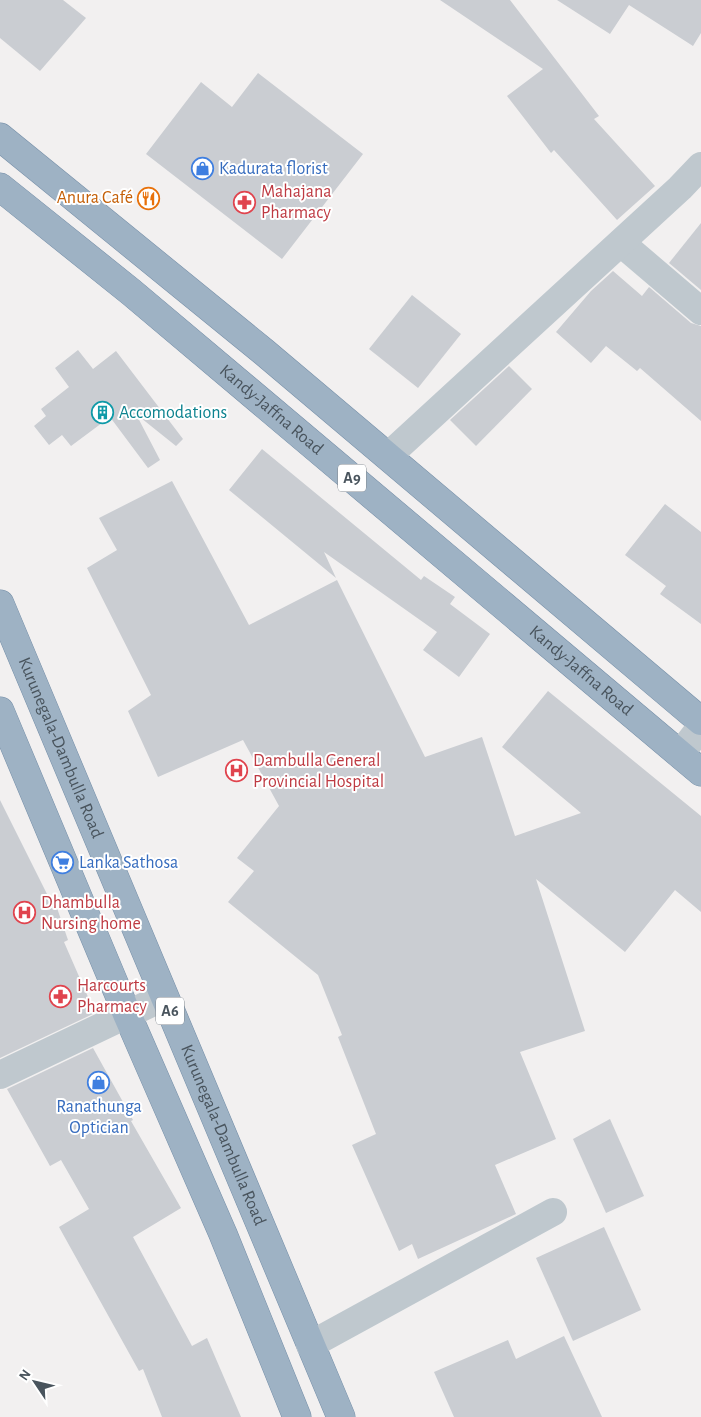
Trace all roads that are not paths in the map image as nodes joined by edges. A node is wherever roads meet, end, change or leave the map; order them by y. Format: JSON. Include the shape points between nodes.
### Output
{"nodes":[{"id":1,"x":0,"y":137,"type":"edge"},
{"id":2,"x":701,"y":166,"type":"edge"},
{"id":3,"x":0,"y":187,"type":"edge"},
{"id":4,"x":621,"y":243,"type":"junction"},
{"id":5,"x":701,"y":312,"type":"edge"},
{"id":6,"x":388,"y":456,"type":"junction"},
{"id":7,"x":0,"y":604,"type":"edge"},
{"id":8,"x":0,"y":711,"type":"edge"},
{"id":9,"x":701,"y":722,"type":"edge"},
{"id":10,"x":701,"y":727,"type":"edge"},
{"id":11,"x":680,"y":754,"type":"junction"},
{"id":12,"x":701,"y":772,"type":"edge"},
{"id":13,"x":94,"y":825,"type":"junction"},
{"id":14,"x":56,"y":843,"type":"junction"},
{"id":15,"x":164,"y":997,"type":"junction"},
{"id":16,"x":127,"y":1014,"type":"junction"},
{"id":17,"x":0,"y":1075,"type":"edge"},
{"id":18,"x":553,"y":1212,"type":"dead end"},
{"id":19,"x":310,"y":1346,"type":"junction"},
{"id":20,"x":297,"y":1417,"type":"edge"},
{"id":21,"x":341,"y":1417,"type":"edge"}],
"edges":[{"from":1,"to":6,"type":"highway","number":"A9"},
{"from":2,"to":4,"type":"street"},
{"from":3,"to":11,"type":"highway","name":"Kandy-Jaffna Road","number":"A9","via":[[132,292]]},
{"from":4,"to":5,"type":"street"},
{"from":4,"to":6,"type":"street"},
{"from":6,"to":9,"type":"highway","number":"A9"},
{"from":7,"to":13,"type":"highway","name":"Kurunegala-Dambulla Road","number":"A6"},
{"from":8,"to":14,"type":"highway","number":"A6"},
{"from":10,"to":11,"type":"street"},
{"from":11,"to":12,"type":"highway","name":"Kandy-Jaffna Road","number":"A9"},
{"from":13,"to":14,"type":"highway"},
{"from":13,"to":15,"type":"highway","name":"Kurunegala-Dambulla Road","number":"A6"},
{"from":14,"to":16,"type":"highway","number":"A6"},
{"from":15,"to":16,"type":"street"},
{"from":15,"to":19,"type":"highway","name":"Kurunegala-Dambulla Road","number":"A6"},
{"from":16,"to":17,"type":"street"},
{"from":16,"to":20,"type":"highway","number":"A6","via":[[223,1234]]},
{"from":18,"to":19,"type":"street"},
{"from":19,"to":21,"type":"highway","name":"Kurunegala-Dambulla Road","number":"A6"}]}
